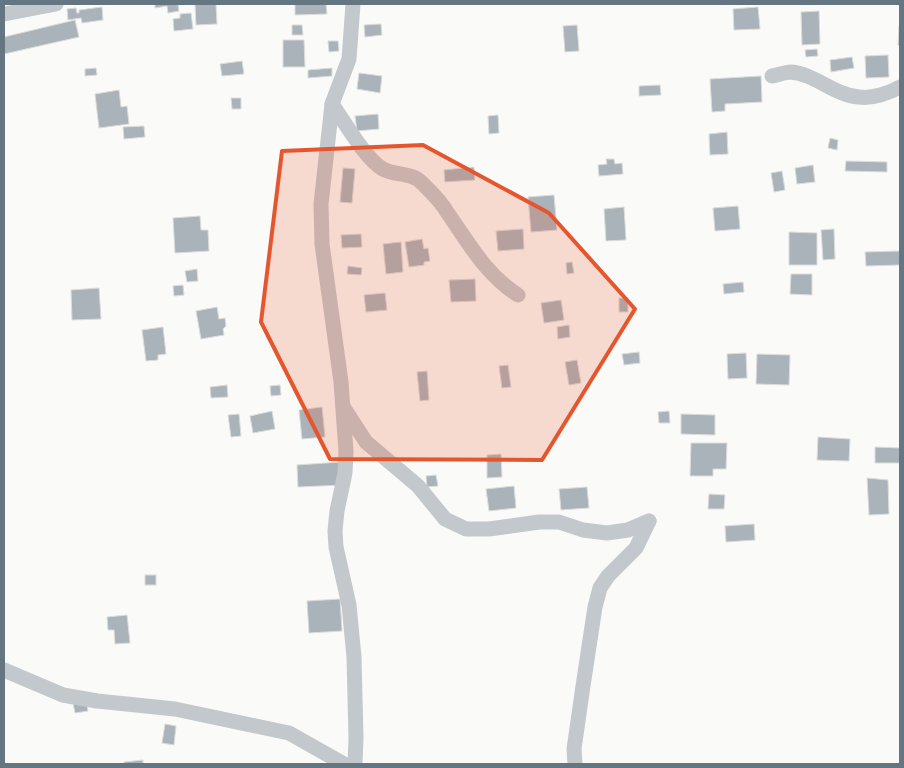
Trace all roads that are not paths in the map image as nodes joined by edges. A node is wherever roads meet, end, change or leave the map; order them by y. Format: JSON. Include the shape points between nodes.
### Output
{"nodes":[{"id":1,"x":56,"y":4,"type":"edge"},
{"id":2,"x":353,"y":4,"type":"edge"},
{"id":3,"x":4,"y":14,"type":"edge"},
{"id":4,"x":772,"y":76,"type":"dead end"},
{"id":5,"x":900,"y":87,"type":"edge"},
{"id":6,"x":332,"y":104,"type":"junction"},
{"id":7,"x":518,"y":295,"type":"dead end"},
{"id":8,"x":343,"y":406,"type":"junction"},
{"id":9,"x":4,"y":670,"type":"edge"},
{"id":10,"x":344,"y":764,"type":"edge"},
{"id":11,"x":355,"y":764,"type":"edge"},
{"id":12,"x":574,"y":764,"type":"edge"}],
"edges":[{"from":1,"to":3,"type":"street"},
{"from":2,"to":6,"type":"street","via":[[349,59]]},
{"from":4,"to":5,"type":"street","via":[[789,72],[804,74],[836,91],[860,98]]},
{"from":6,"to":7,"type":"street","via":[[367,155],[384,170],[420,180],[446,210],[477,257]]},
{"from":6,"to":8,"type":"street","via":[[321,204],[322,244]]},
{"from":8,"to":11,"type":"street","via":[[345,473],[335,531],[349,605],[354,658]]},
{"from":8,"to":12,"type":"street","via":[[366,442],[418,486],[445,519],[466,529],[559,522],[607,533],[628,530],[649,521],[636,548],[600,588]]},
{"from":9,"to":10,"type":"street","via":[[63,695],[175,709],[289,733]]}]}
